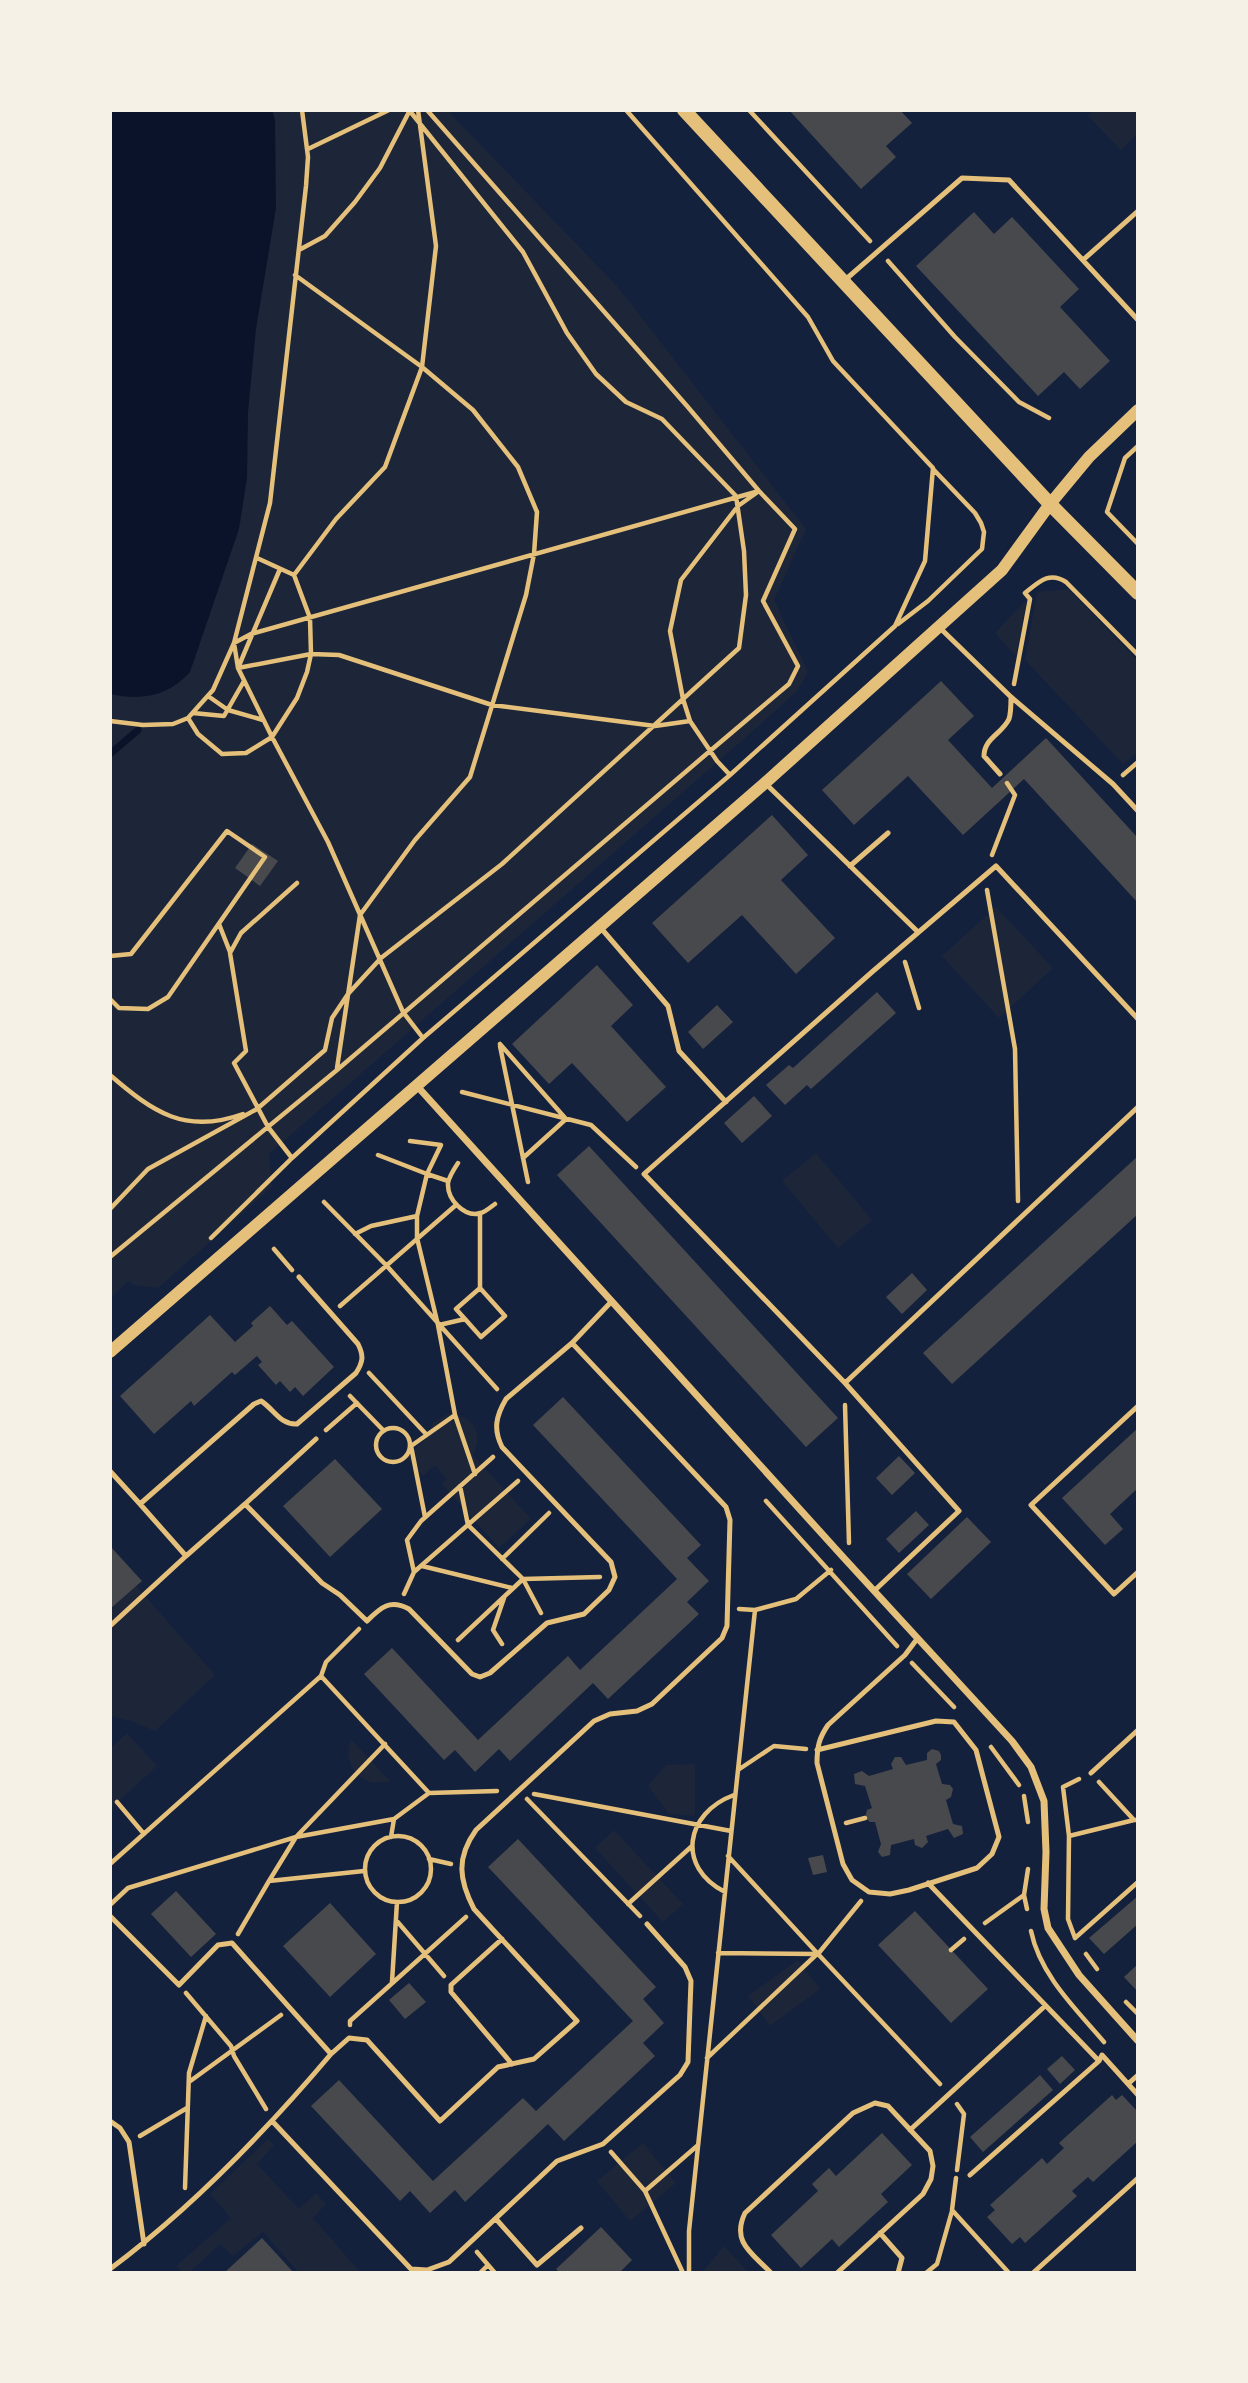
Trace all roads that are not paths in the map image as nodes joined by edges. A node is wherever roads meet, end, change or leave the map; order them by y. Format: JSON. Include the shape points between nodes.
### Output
{"nodes":[{"id":1,"x":684,"y":110,"type":"edge"},
{"id":2,"x":1138,"y":211,"type":"edge"},
{"id":3,"x":1083,"y":260,"type":"junction"},
{"id":4,"x":843,"y":281,"type":"junction"},
{"id":5,"x":1138,"y":320,"type":"edge"},
{"id":6,"x":1138,"y":410,"type":"edge"},
{"id":7,"x":1050,"y":504,"type":"junction"},
{"id":8,"x":1138,"y":593,"type":"edge"},
{"id":9,"x":938,"y":626,"type":"junction"},
{"id":10,"x":1011,"y":697,"type":"junction"},
{"id":11,"x":1000,"y":774,"type":"road end"},
{"id":12,"x":765,"y":783,"type":"junction"},
{"id":13,"x":1138,"y":811,"type":"edge"},
{"id":14,"x":888,"y":832,"type":"dead end"},
{"id":15,"x":850,"y":866,"type":"junction"},
{"id":16,"x":600,"y":927,"type":"junction"},
{"id":17,"x":918,"y":932,"type":"junction"},
{"id":18,"x":1138,"y":1020,"type":"edge"},
{"id":19,"x":417,"y":1086,"type":"junction"},
{"id":20,"x":726,"y":1102,"type":"junction"},
{"id":21,"x":1138,"y":1107,"type":"edge"},
{"id":22,"x":299,"y":1277,"type":"road end"},
{"id":23,"x":612,"y":1301,"type":"junction"},
{"id":24,"x":572,"y":1343,"type":"junction"},
{"id":25,"x":110,"y":1352,"type":"edge"},
{"id":26,"x":845,"y":1383,"type":"junction"},
{"id":27,"x":1138,"y":1406,"type":"edge"},
{"id":28,"x":316,"y":1438,"type":"road end"},
{"id":29,"x":110,"y":1471,"type":"edge"},
{"id":30,"x":140,"y":1504,"type":"junction"},
{"id":31,"x":245,"y":1504,"type":"junction"},
{"id":32,"x":186,"y":1556,"type":"junction"},
{"id":33,"x":1138,"y":1572,"type":"edge"},
{"id":34,"x":874,"y":1591,"type":"junction"},
{"id":35,"x":110,"y":1626,"type":"edge"},
{"id":36,"x":917,"y":1639,"type":"junction"},
{"id":37,"x":1138,"y":1730,"type":"edge"},
{"id":38,"x":817,"y":1751,"type":"junction"},
{"id":39,"x":1091,"y":1773,"type":"road end"},
{"id":40,"x":928,"y":1883,"type":"junction"},
{"id":41,"x":110,"y":1916,"type":"edge"},
{"id":42,"x":648,"y":1924,"type":"road end"},
{"id":43,"x":502,"y":1940,"type":"junction"},
{"id":44,"x":1045,"y":2006,"type":"junction"},
{"id":45,"x":1138,"y":2041,"type":"edge"},
{"id":46,"x":331,"y":2054,"type":"junction"},
{"id":47,"x":1099,"y":2061,"type":"junction"},
{"id":48,"x":512,"y":2064,"type":"junction"},
{"id":49,"x":1138,"y":2075,"type":"edge"},
{"id":50,"x":1128,"y":2084,"type":"junction"},
{"id":51,"x":1138,"y":2095,"type":"edge"},
{"id":52,"x":110,"y":2121,"type":"edge"},
{"id":53,"x":273,"y":2122,"type":"junction"},
{"id":54,"x":910,"y":2130,"type":"junction"},
{"id":55,"x":970,"y":2175,"type":"dead end"},
{"id":56,"x":1138,"y":2178,"type":"edge"},
{"id":57,"x":496,"y":2219,"type":"junction"},
{"id":58,"x":580,"y":2228,"type":"dead end"},
{"id":59,"x":880,"y":2233,"type":"junction"},
{"id":60,"x":144,"y":2244,"type":"junction"},
{"id":61,"x":110,"y":2269,"type":"edge"},
{"id":62,"x":411,"y":2271,"type":"edge"},
{"id":63,"x":771,"y":2273,"type":"edge"},
{"id":64,"x":837,"y":2273,"type":"edge"},
{"id":65,"x":898,"y":2273,"type":"edge"},
{"id":66,"x":1033,"y":2273,"type":"edge"}],
"edges":[{"from":1,"to":4,"type":"main road"},
{"from":2,"to":3,"type":"lane"},
{"from":3,"to":4,"type":"lane","via":[[1009,180],[962,178]]},
{"from":3,"to":5,"type":"lane"},
{"from":4,"to":7,"type":"main road"},
{"from":6,"to":7,"type":"street","via":[[1089,457]]},
{"from":7,"to":8,"type":"main road"},
{"from":7,"to":9,"type":"street","via":[[1002,570]]},
{"from":9,"to":10,"type":"lane"},
{"from":9,"to":12,"type":"street"},
{"from":10,"to":11,"type":"lane","via":[[1009,720],[984,750]]},
{"from":10,"to":13,"type":"lane"},
{"from":12,"to":15,"type":"lane"},
{"from":12,"to":16,"type":"street"},
{"from":14,"to":15,"type":"lane"},
{"from":15,"to":17,"type":"lane"},
{"from":16,"to":19,"type":"street"},
{"from":16,"to":20,"type":"lane","via":[[668,1006],[679,1051]]},
{"from":17,"to":18,"type":"lane","via":[[996,866]]},
{"from":17,"to":20,"type":"lane"},
{"from":19,"to":23,"type":"street"},
{"from":19,"to":25,"type":"street"},
{"from":20,"to":26,"type":"lane","via":[[644,1174]]},
{"from":21,"to":26,"type":"lane"},
{"from":22,"to":30,"type":"lane","via":[[358,1344],[363,1354],[361,1365],[297,1424],[282,1420],[261,1401],[254,1404]]},
{"from":23,"to":24,"type":"lane"},
{"from":23,"to":34,"type":"street"},
{"from":24,"to":31,"type":"lane","via":[[506,1399],[495,1425],[497,1437],[611,1562],[615,1577],[609,1590],[584,1614],[547,1623],[490,1673],[472,1674],[400,1604],[380,1608],[367,1621],[322,1583]]},
{"from":24,"to":43,"type":"lane","via":[[726,1507],[730,1520],[727,1626],[722,1638],[652,1704],[594,1721],[475,1830],[466,1844],[464,1889],[474,1909]]},
{"from":26,"to":34,"type":"lane","via":[[959,1511]]},
{"from":27,"to":33,"type":"lane","via":[[1031,1505],[1114,1594]]},
{"from":28,"to":31,"type":"lane"},
{"from":29,"to":30,"type":"lane"},
{"from":30,"to":32,"type":"lane"},
{"from":31,"to":32,"type":"lane"},
{"from":32,"to":35,"type":"lane"},
{"from":34,"to":36,"type":"street"},
{"from":36,"to":38,"type":"lane","via":[[828,1725]]},
{"from":36,"to":45,"type":"street","via":[[1031,1766],[1044,1801],[1048,1928],[1079,1975]]},
{"from":37,"to":39,"type":"lane"},
{"from":38,"to":40,"type":"lane","via":[[843,1864],[852,1880],[869,1892],[890,1894]]},
{"from":38,"to":40,"type":"lane","via":[[936,1721],[954,1722],[976,1750],[999,1837],[992,1854],[977,1868]]},
{"from":40,"to":44,"type":"lane"},
{"from":41,"to":46,"type":"lane","via":[[179,1984],[218,1945],[232,1943]]},
{"from":42,"to":57,"type":"lane","via":[[685,1967],[691,1981],[688,2062],[680,2075],[603,2144],[557,2161]]},
{"from":43,"to":48,"type":"lane","via":[[451,1985],[451,1992]]},
{"from":43,"to":48,"type":"lane","via":[[577,2021],[534,2059]]},
{"from":44,"to":47,"type":"lane"},
{"from":44,"to":54,"type":"lane"},
{"from":46,"to":48,"type":"lane","via":[[349,2038],[367,2040],[440,2121],[498,2067]]},
{"from":46,"to":53,"type":"lane"},
{"from":47,"to":50,"type":"lane","via":[[1102,2055]]},
{"from":47,"to":55,"type":"lane"},
{"from":49,"to":50,"type":"lane"},
{"from":50,"to":51,"type":"lane"},
{"from":52,"to":60,"type":"lane","via":[[129,2142]]},
{"from":53,"to":60,"type":"lane"},
{"from":53,"to":62,"type":"lane"},
{"from":54,"to":59,"type":"lane","via":[[930,2151],[931,2179],[923,2194]]},
{"from":54,"to":63,"type":"lane","via":[[888,2106],[865,2106],[745,2213],[739,2235]]},
{"from":56,"to":66,"type":"lane"},
{"from":57,"to":58,"type":"lane","via":[[537,2266]]},
{"from":57,"to":62,"type":"lane","via":[[449,2262]]},
{"from":59,"to":64,"type":"lane"},
{"from":59,"to":65,"type":"lane","via":[[902,2258]]},
{"from":60,"to":61,"type":"lane"}]}
